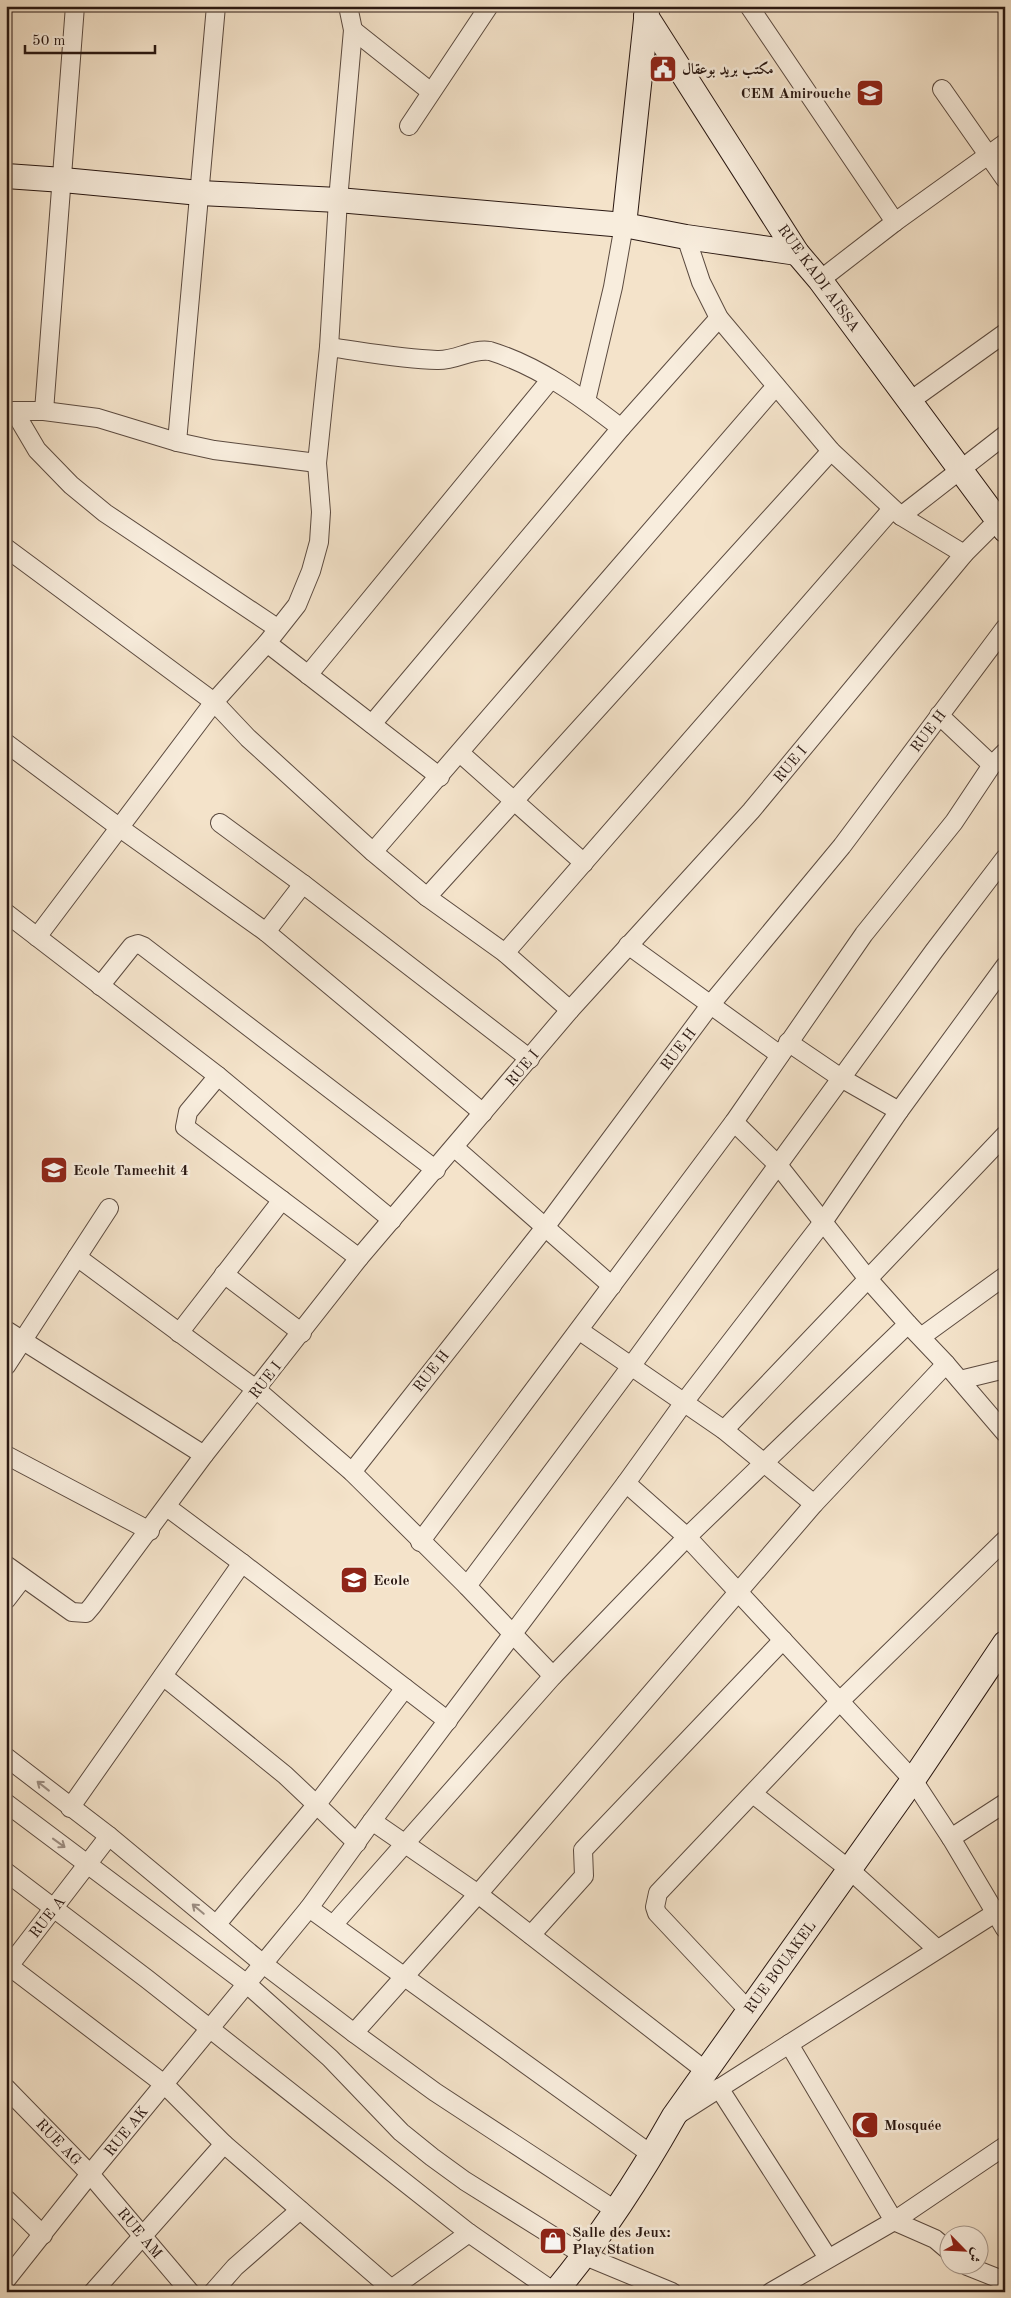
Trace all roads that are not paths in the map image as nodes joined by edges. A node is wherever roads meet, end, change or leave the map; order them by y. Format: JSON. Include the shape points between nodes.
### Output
{"nodes":[{"id":1,"x":75,"y":6,"type":"edge"},
{"id":2,"x":216,"y":6,"type":"edge"},
{"id":3,"x":348,"y":6,"type":"edge"},
{"id":4,"x":488,"y":6,"type":"edge"},
{"id":5,"x":749,"y":6,"type":"edge"},
{"id":6,"x":647,"y":11,"type":"edge"},
{"id":7,"x":353,"y":30,"type":"junction"},
{"id":8,"x":942,"y":89,"type":"dead end"},
{"id":9,"x":431,"y":92,"type":"junction"},
{"id":10,"x":409,"y":126,"type":"dead end"},
{"id":11,"x":1005,"y":143,"type":"edge"},
{"id":12,"x":988,"y":155,"type":"junction"},
{"id":13,"x":6,"y":176,"type":"edge"},
{"id":14,"x":1005,"y":179,"type":"edge"},
{"id":15,"x":63,"y":180,"type":"junction"},
{"id":16,"x":200,"y":193,"type":"junction"},
{"id":17,"x":338,"y":200,"type":"junction"},
{"id":18,"x":895,"y":222,"type":"junction"},
{"id":19,"x":624,"y":225,"type":"junction"},
{"id":20,"x":686,"y":236,"type":"junction"},
{"id":21,"x":797,"y":253,"type":"junction"},
{"id":22,"x":820,"y":280,"type":"junction"},
{"id":23,"x":719,"y":318,"type":"junction"},
{"id":24,"x":1005,"y":333,"type":"edge"},
{"id":25,"x":329,"y":347,"type":"junction"},
{"id":26,"x":551,"y":379,"type":"junction"},
{"id":27,"x":776,"y":386,"type":"junction"},
{"id":28,"x":586,"y":401,"type":"junction"},
{"id":29,"x":910,"y":401,"type":"junction"},
{"id":30,"x":10,"y":411,"type":"edge"},
{"id":31,"x":44,"y":411,"type":"junction"},
{"id":32,"x":621,"y":428,"type":"junction"},
{"id":33,"x":1005,"y":435,"type":"edge"},
{"id":34,"x":177,"y":442,"type":"junction"},
{"id":35,"x":831,"y":451,"type":"junction"},
{"id":36,"x":316,"y":463,"type":"junction"},
{"id":37,"x":962,"y":470,"type":"junction"},
{"id":38,"x":897,"y":512,"type":"junction"},
{"id":39,"x":1001,"y":525,"type":"edge"},
{"id":40,"x":6,"y":548,"type":"edge"},
{"id":41,"x":964,"y":554,"type":"junction"},
{"id":42,"x":278,"y":628,"type":"junction"},
{"id":43,"x":1005,"y":628,"type":"edge"},
{"id":44,"x":267,"y":643,"type":"junction"},
{"id":45,"x":308,"y":675,"type":"junction"},
{"id":46,"x":214,"y":702,"type":"junction"},
{"id":47,"x":939,"y":715,"type":"junction"},
{"id":48,"x":372,"y":724,"type":"junction"},
{"id":49,"x":6,"y":743,"type":"edge"},
{"id":50,"x":1005,"y":752,"type":"edge"},
{"id":51,"x":460,"y":753,"type":"junction"},
{"id":52,"x":992,"y":765,"type":"junction"},
{"id":53,"x":440,"y":777,"type":"junction"},
{"id":54,"x":514,"y":800,"type":"junction"},
{"id":55,"x":220,"y":823,"type":"dead end"},
{"id":56,"x":120,"y":828,"type":"junction"},
{"id":57,"x":373,"y":852,"type":"junction"},
{"id":58,"x":1005,"y":858,"type":"edge"},
{"id":59,"x":584,"y":862,"type":"junction"},
{"id":60,"x":302,"y":884,"type":"junction"},
{"id":61,"x":426,"y":897,"type":"junction"},
{"id":62,"x":6,"y":913,"type":"edge"},
{"id":63,"x":266,"y":932,"type":"junction"},
{"id":64,"x":37,"y":937,"type":"junction"},
{"id":65,"x":628,"y":944,"type":"junction"},
{"id":66,"x":505,"y":953,"type":"junction"},
{"id":67,"x":1005,"y":966,"type":"edge"},
{"id":68,"x":100,"y":986,"type":"junction"},
{"id":69,"x":711,"y":1004,"type":"junction"},
{"id":70,"x":570,"y":1010,"type":"junction"},
{"id":71,"x":784,"y":1049,"type":"junction"},
{"id":72,"x":530,"y":1060,"type":"junction"},
{"id":73,"x":218,"y":1076,"type":"junction"},
{"id":74,"x":841,"y":1078,"type":"junction"},
{"id":75,"x":900,"y":1111,"type":"junction"},
{"id":76,"x":483,"y":1113,"type":"junction"},
{"id":77,"x":734,"y":1122,"type":"junction"},
{"id":78,"x":1005,"y":1135,"type":"edge"},
{"id":79,"x":455,"y":1148,"type":"junction"},
{"id":80,"x":778,"y":1165,"type":"junction"},
{"id":81,"x":436,"y":1170,"type":"junction"},
{"id":82,"x":282,"y":1200,"type":"junction"},
{"id":83,"x":109,"y":1208,"type":"dead end"},
{"id":84,"x":392,"y":1220,"type":"junction"},
{"id":85,"x":823,"y":1222,"type":"junction"},
{"id":86,"x":546,"y":1226,"type":"junction"},
{"id":87,"x":77,"y":1257,"type":"junction"},
{"id":88,"x":359,"y":1258,"type":"junction"},
{"id":89,"x":224,"y":1274,"type":"junction"},
{"id":90,"x":1005,"y":1276,"type":"edge"},
{"id":91,"x":868,"y":1278,"type":"junction"},
{"id":92,"x":612,"y":1286,"type":"junction"},
{"id":93,"x":908,"y":1324,"type":"junction"},
{"id":94,"x":6,"y":1330,"type":"edge"},
{"id":95,"x":580,"y":1331,"type":"junction"},
{"id":96,"x":179,"y":1333,"type":"junction"},
{"id":97,"x":302,"y":1333,"type":"junction"},
{"id":98,"x":921,"y":1337,"type":"junction"},
{"id":99,"x":23,"y":1340,"type":"junction"},
{"id":100,"x":946,"y":1364,"type":"junction"},
{"id":101,"x":632,"y":1365,"type":"junction"},
{"id":102,"x":6,"y":1366,"type":"edge"},
{"id":103,"x":1005,"y":1369,"type":"edge"},
{"id":104,"x":960,"y":1380,"type":"junction"},
{"id":105,"x":257,"y":1390,"type":"junction"},
{"id":106,"x":685,"y":1401,"type":"junction"},
{"id":107,"x":724,"y":1430,"type":"junction"},
{"id":108,"x":1005,"y":1433,"type":"edge"},
{"id":109,"x":6,"y":1454,"type":"edge"},
{"id":110,"x":204,"y":1455,"type":"junction"},
{"id":111,"x":766,"y":1462,"type":"junction"},
{"id":112,"x":352,"y":1472,"type":"junction"},
{"id":113,"x":626,"y":1483,"type":"junction"},
{"id":114,"x":814,"y":1504,"type":"junction"},
{"id":115,"x":167,"y":1507,"type":"junction"},
{"id":116,"x":150,"y":1531,"type":"junction"},
{"id":117,"x":687,"y":1537,"type":"junction"},
{"id":118,"x":1005,"y":1540,"type":"edge"},
{"id":119,"x":420,"y":1542,"type":"junction"},
{"id":120,"x":242,"y":1563,"type":"junction"},
{"id":121,"x":6,"y":1565,"type":"edge"},
{"id":122,"x":23,"y":1578,"type":"junction"},
{"id":123,"x":467,"y":1586,"type":"junction"},
{"id":124,"x":738,"y":1592,"type":"junction"},
{"id":125,"x":6,"y":1600,"type":"edge"},
{"id":126,"x":513,"y":1635,"type":"junction"},
{"id":127,"x":783,"y":1640,"type":"junction"},
{"id":128,"x":1005,"y":1643,"type":"edge"},
{"id":129,"x":163,"y":1676,"type":"junction"},
{"id":130,"x":552,"y":1676,"type":"junction"},
{"id":131,"x":405,"y":1688,"type":"junction"},
{"id":132,"x":840,"y":1701,"type":"junction"},
{"id":133,"x":448,"y":1721,"type":"junction"},
{"id":134,"x":6,"y":1757,"type":"edge"},
{"id":135,"x":912,"y":1780,"type":"junction"},
{"id":136,"x":753,"y":1794,"type":"junction"},
{"id":137,"x":1005,"y":1803,"type":"edge"},
{"id":138,"x":317,"y":1804,"type":"junction"},
{"id":139,"x":70,"y":1808,"type":"junction"},
{"id":140,"x":9,"y":1812,"type":"edge"},
{"id":141,"x":372,"y":1821,"type":"junction"},
{"id":142,"x":109,"y":1836,"type":"junction"},
{"id":143,"x":951,"y":1838,"type":"junction"},
{"id":144,"x":357,"y":1843,"type":"junction"},
{"id":145,"x":406,"y":1844,"type":"junction"},
{"id":146,"x":87,"y":1864,"type":"junction"},
{"id":147,"x":850,"y":1870,"type":"junction"},
{"id":148,"x":6,"y":1872,"type":"edge"},
{"id":149,"x":478,"y":1894,"type":"junction"},
{"id":150,"x":309,"y":1908,"type":"junction"},
{"id":151,"x":54,"y":1909,"type":"junction"},
{"id":152,"x":1000,"y":1910,"type":"edge"},
{"id":153,"x":216,"y":1925,"type":"junction"},
{"id":154,"x":333,"y":1925,"type":"junction"},
{"id":155,"x":1005,"y":1929,"type":"edge"},
{"id":156,"x":531,"y":1935,"type":"junction"},
{"id":157,"x":937,"y":1949,"type":"junction"},
{"id":158,"x":262,"y":1963,"type":"junction"},
{"id":159,"x":8,"y":1968,"type":"edge"},
{"id":160,"x":404,"y":1975,"type":"junction"},
{"id":161,"x":247,"y":1984,"type":"junction"},
{"id":162,"x":749,"y":2011,"type":"junction"},
{"id":163,"x":209,"y":2028,"type":"junction"},
{"id":164,"x":354,"y":2032,"type":"junction"},
{"id":165,"x":789,"y":2044,"type":"junction"},
{"id":166,"x":713,"y":2080,"type":"junction"},
{"id":167,"x":164,"y":2084,"type":"junction"},
{"id":168,"x":6,"y":2088,"type":"edge"},
{"id":169,"x":224,"y":2144,"type":"junction"},
{"id":170,"x":1005,"y":2146,"type":"edge"},
{"id":171,"x":652,"y":2155,"type":"junction"},
{"id":172,"x":90,"y":2174,"type":"junction"},
{"id":173,"x":6,"y":2199,"type":"edge"},
{"id":174,"x":300,"y":2210,"type":"junction"},
{"id":175,"x":615,"y":2210,"type":"junction"},
{"id":176,"x":894,"y":2221,"type":"junction"},
{"id":177,"x":469,"y":2234,"type":"junction"},
{"id":178,"x":43,"y":2235,"type":"junction"},
{"id":179,"x":142,"y":2236,"type":"junction"},
{"id":180,"x":938,"y":2242,"type":"edge"},
{"id":181,"x":585,"y":2256,"type":"junction"},
{"id":182,"x":828,"y":2258,"type":"junction"},
{"id":183,"x":988,"y":2273,"type":"edge"},
{"id":184,"x":1002,"y":2277,"type":"edge"},
{"id":185,"x":6,"y":2280,"type":"edge"},
{"id":186,"x":391,"y":2291,"type":"edge"},
{"id":187,"x":93,"y":2292,"type":"edge"},
{"id":188,"x":190,"y":2292,"type":"edge"},
{"id":189,"x":213,"y":2292,"type":"edge"},
{"id":190,"x":554,"y":2292,"type":"edge"},
{"id":191,"x":672,"y":2292,"type":"edge"},
{"id":192,"x":771,"y":2292,"type":"edge"}],
"edges":[{"from":1,"to":15,"type":"street"},
{"from":2,"to":16,"type":"street"},
{"from":3,"to":7,"type":"street"},
{"from":4,"to":9,"type":"street"},
{"from":5,"to":18,"type":"street"},
{"from":6,"to":19,"type":"main road"},
{"from":6,"to":21,"type":"main road","name":"RUE KADI AISSA"},
{"from":7,"to":9,"type":"street"},
{"from":7,"to":17,"type":"street"},
{"from":8,"to":12,"type":"street"},
{"from":9,"to":10,"type":"street"},
{"from":11,"to":12,"type":"street"},
{"from":12,"to":14,"type":"street"},
{"from":12,"to":18,"type":"street"},
{"from":13,"to":15,"type":"main road"},
{"from":15,"to":16,"type":"main road"},
{"from":15,"to":31,"type":"street"},
{"from":16,"to":17,"type":"main road"},
{"from":16,"to":34,"type":"street"},
{"from":17,"to":19,"type":"main road"},
{"from":17,"to":25,"type":"street"},
{"from":18,"to":22,"type":"street"},
{"from":19,"to":20,"type":"main road"},
{"from":19,"to":28,"type":"street"},
{"from":20,"to":21,"type":"main road"},
{"from":20,"to":23,"type":"street","via":[[701,282]]},
{"from":21,"to":22,"type":"main road","name":"RUE KADI AISSA"},
{"from":22,"to":29,"type":"main road","name":"RUE KADI AISSA"},
{"from":23,"to":27,"type":"street"},
{"from":23,"to":32,"type":"street"},
{"from":24,"to":29,"type":"street"},
{"from":25,"to":26,"type":"street","via":[[437,360],[481,350],[499,354]]},
{"from":25,"to":36,"type":"street"},
{"from":26,"to":28,"type":"street"},
{"from":26,"to":45,"type":"street"},
{"from":27,"to":35,"type":"street"},
{"from":27,"to":51,"type":"street"},
{"from":28,"to":32,"type":"street"},
{"from":29,"to":37,"type":"main road","name":"RUE KADI AISSA"},
{"from":30,"to":31,"type":"street"},
{"from":30,"to":42,"type":"street","via":[[38,450],[71,485],[106,513]]},
{"from":31,"to":34,"type":"street","via":[[98,418]]},
{"from":32,"to":48,"type":"street"},
{"from":33,"to":37,"type":"street"},
{"from":34,"to":36,"type":"street"},
{"from":35,"to":38,"type":"street"},
{"from":35,"to":54,"type":"street"},
{"from":36,"to":42,"type":"street","via":[[321,512],[319,542],[296,605]]},
{"from":37,"to":38,"type":"street"},
{"from":37,"to":39,"type":"main road","name":"RUE KADI AISSA"},
{"from":38,"to":41,"type":"street"},
{"from":38,"to":59,"type":"street"},
{"from":39,"to":41,"type":"street","name":"RUE I"},
{"from":40,"to":46,"type":"street"},
{"from":41,"to":65,"type":"street","name":"RUE I","via":[[751,811]]},
{"from":42,"to":44,"type":"street"},
{"from":43,"to":47,"type":"street","name":"RUE H"},
{"from":44,"to":45,"type":"street"},
{"from":44,"to":46,"type":"street"},
{"from":45,"to":48,"type":"street"},
{"from":46,"to":56,"type":"street"},
{"from":46,"to":57,"type":"street","via":[[248,738]]},
{"from":47,"to":52,"type":"street"},
{"from":47,"to":69,"type":"street","name":"RUE H","via":[[842,846]]},
{"from":48,"to":53,"type":"street"},
{"from":49,"to":56,"type":"street"},
{"from":50,"to":52,"type":"street"},
{"from":51,"to":53,"type":"street"},
{"from":51,"to":54,"type":"street"},
{"from":52,"to":71,"type":"street","via":[[954,822],[864,934]]},
{"from":53,"to":57,"type":"street"},
{"from":54,"to":59,"type":"street"},
{"from":54,"to":61,"type":"street"},
{"from":55,"to":60,"type":"street"},
{"from":56,"to":63,"type":"street"},
{"from":56,"to":64,"type":"street"},
{"from":57,"to":61,"type":"street"},
{"from":58,"to":74,"type":"street"},
{"from":59,"to":66,"type":"street"},
{"from":60,"to":63,"type":"street"},
{"from":60,"to":72,"type":"street"},
{"from":61,"to":66,"type":"street"},
{"from":62,"to":64,"type":"street"},
{"from":63,"to":76,"type":"street"},
{"from":64,"to":68,"type":"street"},
{"from":65,"to":69,"type":"street"},
{"from":65,"to":70,"type":"street","name":"RUE I"},
{"from":66,"to":70,"type":"street"},
{"from":67,"to":75,"type":"street","name":"RUE AK"},
{"from":68,"to":73,"type":"street"},
{"from":68,"to":81,"type":"street","via":[[132,946],[142,946]]},
{"from":69,"to":71,"type":"street"},
{"from":69,"to":86,"type":"street","name":"RUE H"},
{"from":70,"to":72,"type":"street","name":"RUE I"},
{"from":71,"to":74,"type":"street"},
{"from":71,"to":77,"type":"street"},
{"from":72,"to":76,"type":"street","name":"RUE I"},
{"from":73,"to":82,"type":"street","via":[[188,1112],[186,1127]]},
{"from":73,"to":84,"type":"street"},
{"from":74,"to":75,"type":"street"},
{"from":74,"to":80,"type":"street"},
{"from":75,"to":85,"type":"street","name":"RUE AK"},
{"from":76,"to":79,"type":"street","name":"RUE I"},
{"from":77,"to":80,"type":"street"},
{"from":77,"to":92,"type":"street"},
{"from":78,"to":91,"type":"street"},
{"from":79,"to":81,"type":"street","name":"RUE I"},
{"from":79,"to":86,"type":"street"},
{"from":80,"to":85,"type":"street"},
{"from":80,"to":101,"type":"street"},
{"from":81,"to":84,"type":"street","name":"RUE I"},
{"from":82,"to":88,"type":"street"},
{"from":82,"to":89,"type":"street"},
{"from":83,"to":87,"type":"street"},
{"from":84,"to":88,"type":"street","name":"RUE I"},
{"from":85,"to":91,"type":"street"},
{"from":85,"to":106,"type":"street","name":"RUE AK"},
{"from":86,"to":92,"type":"street"},
{"from":86,"to":112,"type":"street","name":"RUE H"},
{"from":87,"to":96,"type":"street"},
{"from":87,"to":99,"type":"street"},
{"from":88,"to":97,"type":"street","name":"RUE I"},
{"from":89,"to":96,"type":"street"},
{"from":89,"to":97,"type":"street"},
{"from":90,"to":98,"type":"street"},
{"from":91,"to":93,"type":"street"},
{"from":91,"to":107,"type":"street"},
{"from":92,"to":95,"type":"street"},
{"from":93,"to":98,"type":"street"},
{"from":93,"to":111,"type":"street"},
{"from":94,"to":99,"type":"street"},
{"from":95,"to":101,"type":"street"},
{"from":95,"to":119,"type":"street"},
{"from":96,"to":105,"type":"street"},
{"from":97,"to":105,"type":"street","name":"RUE I"},
{"from":98,"to":100,"type":"street"},
{"from":99,"to":102,"type":"street"},
{"from":99,"to":110,"type":"street"},
{"from":100,"to":104,"type":"street"},
{"from":100,"to":114,"type":"street"},
{"from":101,"to":106,"type":"street"},
{"from":101,"to":123,"type":"street"},
{"from":103,"to":104,"type":"street"},
{"from":104,"to":108,"type":"street"},
{"from":105,"to":110,"type":"street","name":"RUE I"},
{"from":105,"to":112,"type":"street"},
{"from":106,"to":107,"type":"street"},
{"from":106,"to":113,"type":"street","name":"RUE AK"},
{"from":107,"to":111,"type":"street"},
{"from":109,"to":116,"type":"street"},
{"from":110,"to":115,"type":"street","name":"RUE I"},
{"from":111,"to":114,"type":"street"},
{"from":111,"to":117,"type":"street"},
{"from":112,"to":119,"type":"street"},
{"from":113,"to":117,"type":"street"},
{"from":113,"to":126,"type":"street","name":"RUE AK"},
{"from":114,"to":124,"type":"street"},
{"from":115,"to":116,"type":"street","name":"RUE I"},
{"from":115,"to":120,"type":"street"},
{"from":116,"to":122,"type":"street","name":"RUE I","via":[[86,1613],[72,1612]]},
{"from":117,"to":124,"type":"street"},
{"from":117,"to":130,"type":"street"},
{"from":118,"to":132,"type":"street"},
{"from":119,"to":123,"type":"street"},
{"from":120,"to":129,"type":"street"},
{"from":120,"to":131,"type":"street"},
{"from":121,"to":122,"type":"street"},
{"from":122,"to":125,"type":"street"},
{"from":123,"to":126,"type":"street"},
{"from":124,"to":127,"type":"street"},
{"from":124,"to":149,"type":"street"},
{"from":126,"to":130,"type":"street"},
{"from":126,"to":133,"type":"street","name":"RUE AK"},
{"from":127,"to":132,"type":"street"},
{"from":127,"to":156,"type":"street","via":[[583,1850],[584,1876]]},
{"from":128,"to":135,"type":"main road","name":"RUE BOUAKEL"},
{"from":129,"to":138,"type":"street"},
{"from":129,"to":139,"type":"street"},
{"from":130,"to":145,"type":"street"},
{"from":131,"to":133,"type":"street"},
{"from":131,"to":138,"type":"street"},
{"from":132,"to":135,"type":"street"},
{"from":132,"to":136,"type":"street"},
{"from":133,"to":141,"type":"street","name":"RUE AK"},
{"from":139,"to":134,"type":"street","one_way":true},
{"from":135,"to":143,"type":"street"},
{"from":135,"to":147,"type":"main road","name":"RUE BOUAKEL"},
{"from":136,"to":147,"type":"street"},
{"from":136,"to":162,"type":"street","via":[[658,1893],[654,1907]]},
{"from":137,"to":143,"type":"street"},
{"from":138,"to":144,"type":"street"},
{"from":138,"to":153,"type":"street"},
{"from":139,"to":142,"type":"street"},
{"from":140,"to":146,"type":"street","one_way":true},
{"from":141,"to":144,"type":"street","name":"RUE AK"},
{"from":141,"to":145,"type":"street"},
{"from":142,"to":146,"type":"street","name":"RUE A"},
{"from":153,"to":142,"type":"street","one_way":true},
{"from":143,"to":152,"type":"street"},
{"from":144,"to":150,"type":"street","name":"RUE AK"},
{"from":145,"to":149,"type":"street"},
{"from":145,"to":154,"type":"street"},
{"from":146,"to":151,"type":"street","name":"RUE A"},
{"from":146,"to":161,"type":"street"},
{"from":147,"to":157,"type":"street"},
{"from":147,"to":162,"type":"main road","name":"RUE BOUAKEL"},
{"from":148,"to":151,"type":"street"},
{"from":149,"to":156,"type":"street"},
{"from":149,"to":160,"type":"street"},
{"from":150,"to":154,"type":"street"},
{"from":150,"to":158,"type":"street","name":"RUE AK"},
{"from":151,"to":159,"type":"street","name":"RUE A"},
{"from":151,"to":163,"type":"street"},
{"from":152,"to":155,"type":"street"},
{"from":152,"to":157,"type":"street"},
{"from":153,"to":158,"type":"street"},
{"from":154,"to":160,"type":"street"},
{"from":156,"to":166,"type":"street"},
{"from":157,"to":165,"type":"street"},
{"from":158,"to":161,"type":"street","name":"RUE AK"},
{"from":158,"to":164,"type":"street"},
{"from":159,"to":167,"type":"street"},
{"from":160,"to":164,"type":"street"},
{"from":160,"to":171,"type":"street"},
{"from":161,"to":163,"type":"street","name":"RUE AK"},
{"from":161,"to":181,"type":"street","via":[[330,2058],[401,2132],[432,2157]]},
{"from":162,"to":166,"type":"main road","name":"RUE BOUAKEL"},
{"from":163,"to":167,"type":"street","name":"RUE AK"},
{"from":163,"to":177,"type":"street"},
{"from":164,"to":175,"type":"street","via":[[435,2092]]},
{"from":165,"to":166,"type":"street"},
{"from":165,"to":176,"type":"street"},
{"from":166,"to":171,"type":"main road","name":"RUE BOUAKEL","via":[[674,2116]]},
{"from":166,"to":182,"type":"street"},
{"from":167,"to":169,"type":"street"},
{"from":167,"to":172,"type":"street","name":"RUE AK"},
{"from":168,"to":172,"type":"street","name":"RUE AG"},
{"from":169,"to":174,"type":"street"},
{"from":169,"to":179,"type":"street"},
{"from":170,"to":176,"type":"street"},
{"from":171,"to":175,"type":"main road","name":"RUE BOUAKEL"},
{"from":172,"to":178,"type":"street","name":"RUE AK"},
{"from":172,"to":179,"type":"street","name":"RUE AM"},
{"from":173,"to":178,"type":"street"},
{"from":174,"to":186,"type":"street"},
{"from":174,"to":189,"type":"street","via":[[235,2267]]},
{"from":175,"to":181,"type":"main road","name":"RUE BOUAKEL"},
{"from":176,"to":180,"type":"street"},
{"from":176,"to":182,"type":"street"},
{"from":177,"to":186,"type":"street"},
{"from":177,"to":190,"type":"street"},
{"from":178,"to":185,"type":"street","name":"RUE AK"},
{"from":179,"to":187,"type":"street"},
{"from":179,"to":188,"type":"street","name":"RUE AM"},
{"from":181,"to":190,"type":"main road","name":"RUE BOUAKEL"},
{"from":181,"to":191,"type":"street"},
{"from":182,"to":192,"type":"street"},
{"from":183,"to":184,"type":"street"}]}
